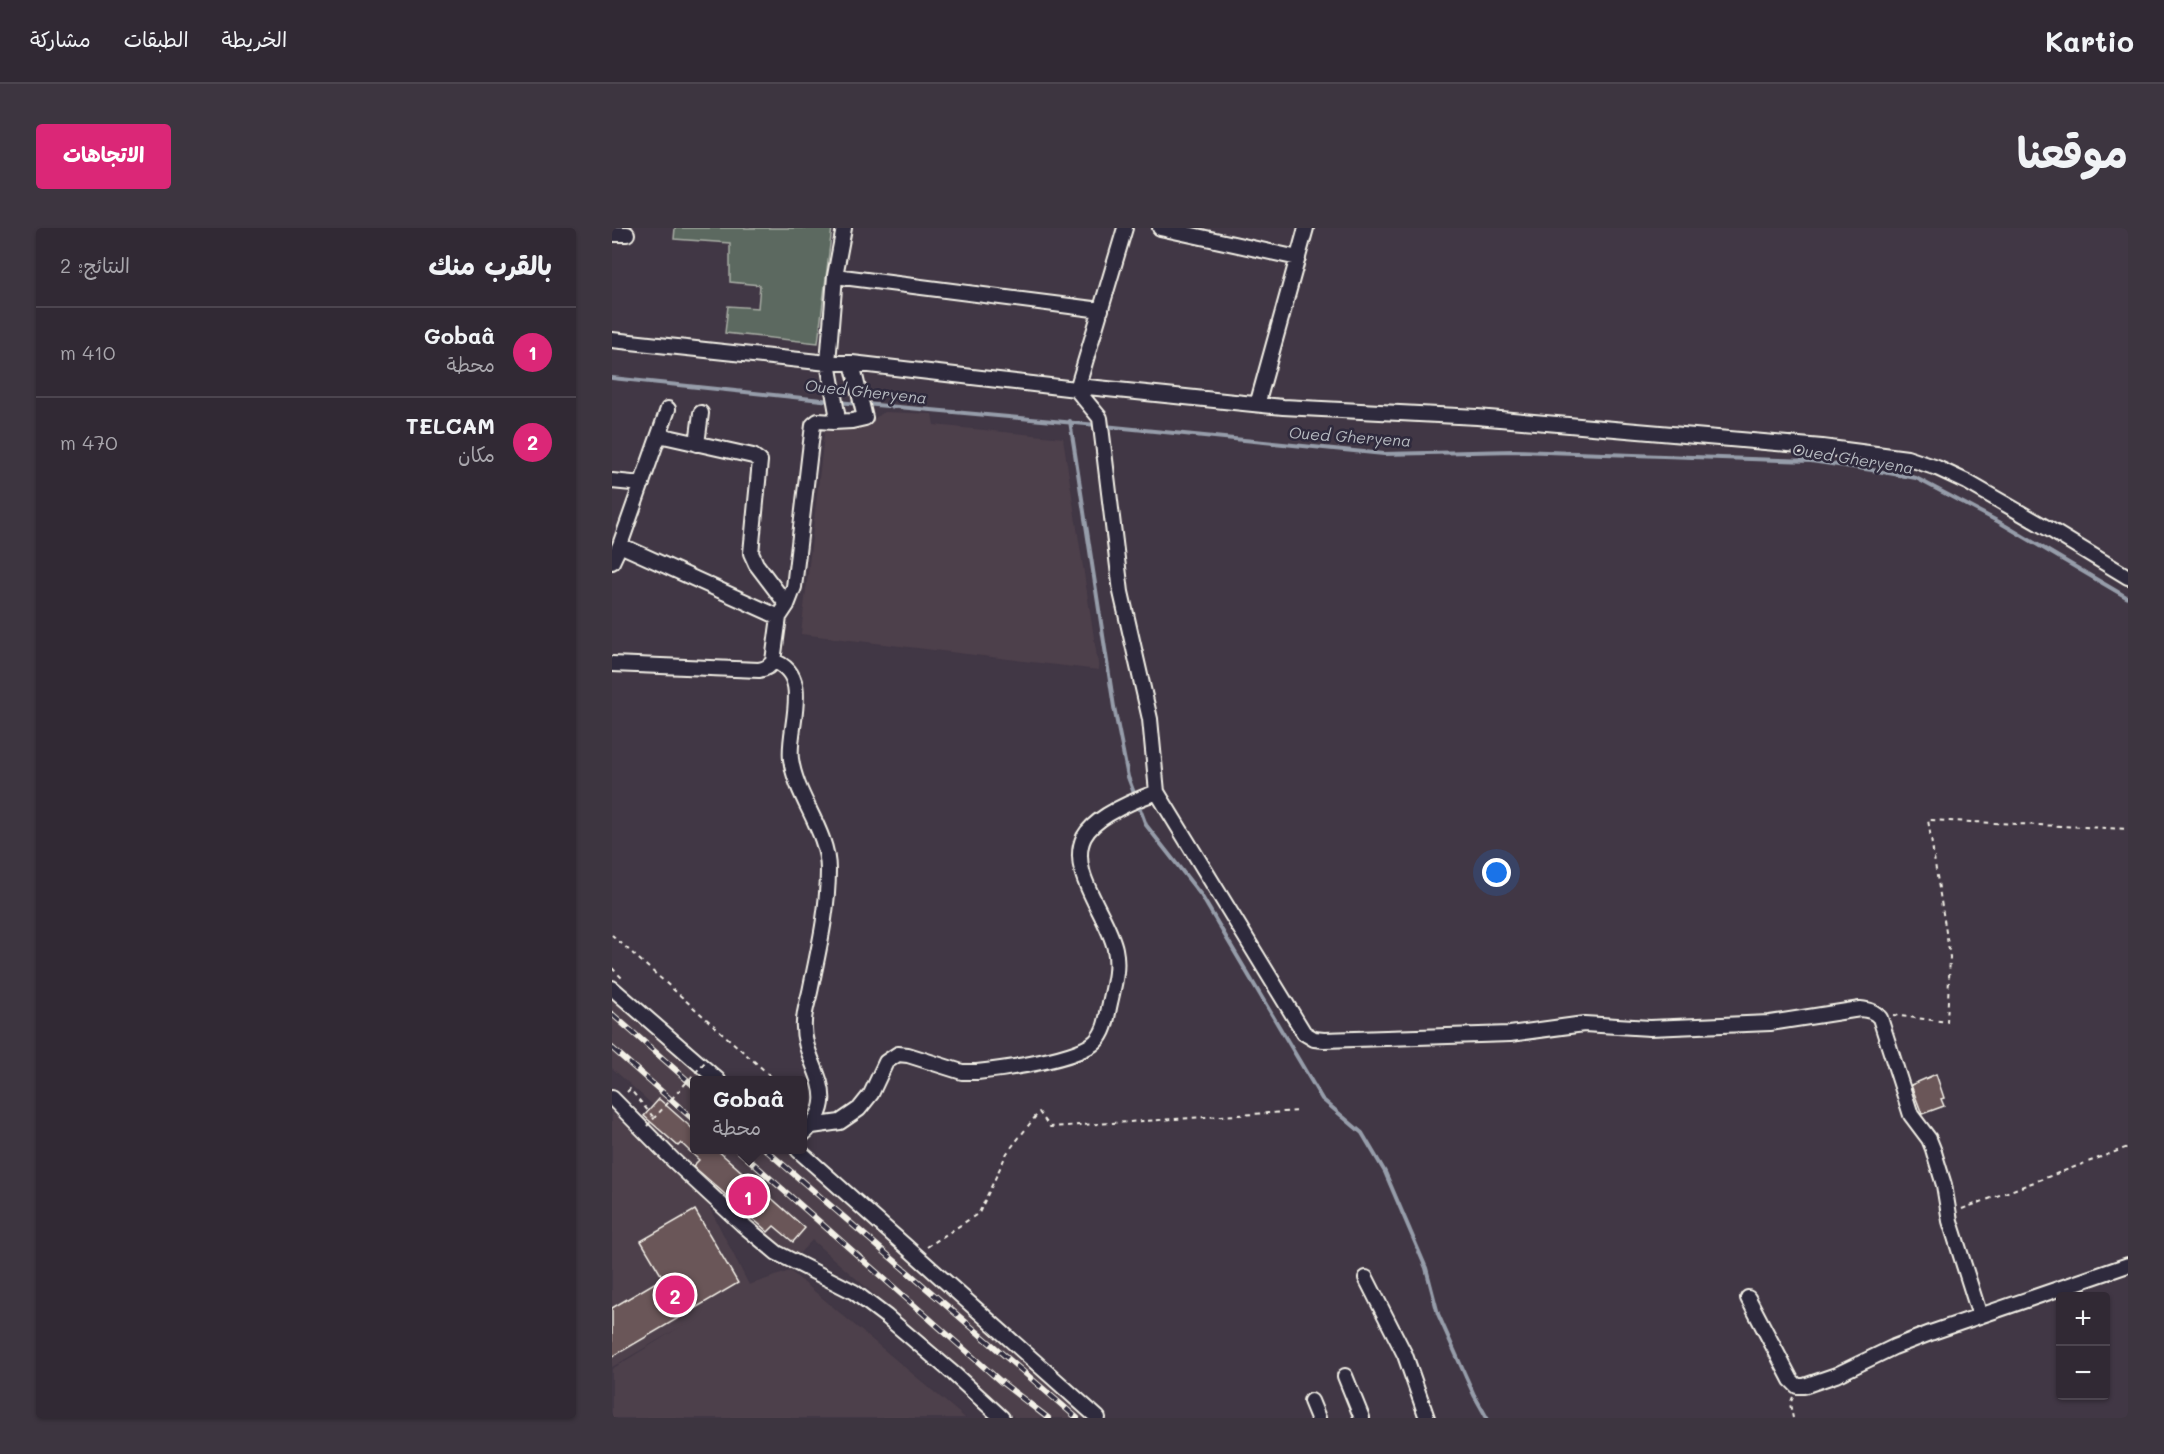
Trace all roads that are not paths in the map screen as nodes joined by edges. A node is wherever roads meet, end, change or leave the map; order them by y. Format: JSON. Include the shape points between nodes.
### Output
{"nodes":[{"id":1,"x":844,"y":228,"type":"edge"},
{"id":2,"x":1125,"y":228,"type":"edge"},
{"id":3,"x":1160,"y":228,"type":"edge"},
{"id":4,"x":1306,"y":228,"type":"edge"},
{"id":5,"x":612,"y":234,"type":"edge"},
{"id":6,"x":627,"y":234,"type":"dead end"},
{"id":7,"x":1298,"y":258,"type":"junction"},
{"id":8,"x":835,"y":276,"type":"junction"},
{"id":9,"x":1101,"y":310,"type":"junction"},
{"id":10,"x":612,"y":340,"type":"edge"},
{"id":11,"x":828,"y":363,"type":"junction"},
{"id":12,"x":852,"y":363,"type":"junction"},
{"id":13,"x":1077,"y":388,"type":"junction"},
{"id":14,"x":1259,"y":398,"type":"dead end"},
{"id":15,"x":668,"y":409,"type":"dead end"},
{"id":16,"x":701,"y":413,"type":"dead end"},
{"id":17,"x":835,"y":417,"type":"junction"},
{"id":18,"x":659,"y":435,"type":"junction"},
{"id":19,"x":697,"y":444,"type":"junction"},
{"id":20,"x":612,"y":481,"type":"edge"},
{"id":21,"x":642,"y":484,"type":"junction"},
{"id":22,"x":620,"y":545,"type":"junction"},
{"id":23,"x":612,"y":562,"type":"edge"},
{"id":24,"x":2128,"y":577,"type":"edge"},
{"id":25,"x":787,"y":605,"type":"junction"},
{"id":26,"x":779,"y":617,"type":"junction"},
{"id":27,"x":773,"y":662,"type":"junction"},
{"id":28,"x":612,"y":664,"type":"edge"},
{"id":29,"x":1157,"y":792,"type":"junction"},
{"id":30,"x":612,"y":988,"type":"edge"},
{"id":31,"x":713,"y":1076,"type":"edge"},
{"id":32,"x":612,"y":1098,"type":"edge"},
{"id":33,"x":807,"y":1131,"type":"edge"},
{"id":34,"x":803,"y":1154,"type":"edge"},
{"id":35,"x":2128,"y":1265,"type":"edge"},
{"id":36,"x":1366,"y":1278,"type":"dead end"},
{"id":37,"x":1748,"y":1298,"type":"dead end"},
{"id":38,"x":1980,"y":1316,"type":"junction"},
{"id":39,"x":1345,"y":1376,"type":"dead end"},
{"id":40,"x":1311,"y":1401,"type":"dead end"},
{"id":41,"x":987,"y":1413,"type":"edge"},
{"id":42,"x":1002,"y":1418,"type":"edge"},
{"id":43,"x":1098,"y":1418,"type":"edge"},
{"id":44,"x":1318,"y":1418,"type":"edge"},
{"id":45,"x":1362,"y":1418,"type":"edge"},
{"id":46,"x":1426,"y":1418,"type":"edge"}],
"edges":[{"from":1,"to":8,"type":"street"},
{"from":2,"to":9,"type":"street"},
{"from":3,"to":7,"type":"street"},
{"from":4,"to":7,"type":"street"},
{"from":5,"to":6,"type":"street"},
{"from":7,"to":14,"type":"street"},
{"from":8,"to":9,"type":"street"},
{"from":8,"to":11,"type":"street"},
{"from":9,"to":13,"type":"street"},
{"from":10,"to":11,"type":"street"},
{"from":11,"to":12,"type":"street"},
{"from":11,"to":17,"type":"street"},
{"from":12,"to":13,"type":"street"},
{"from":12,"to":17,"type":"street","via":[[865,418],[852,421]]},
{"from":13,"to":24,"type":"street","via":[[1283,407],[1477,417],[1907,458],[1966,482]]},
{"from":13,"to":29,"type":"street","via":[[1100,418],[1121,592],[1150,719]]},
{"from":15,"to":18,"type":"street"},
{"from":16,"to":19,"type":"street"},
{"from":17,"to":25,"type":"street","via":[[813,425],[794,587]]},
{"from":18,"to":19,"type":"street"},
{"from":18,"to":21,"type":"street"},
{"from":19,"to":25,"type":"street","via":[[753,456],[760,461],[751,553]]},
{"from":20,"to":21,"type":"street"},
{"from":21,"to":22,"type":"street"},
{"from":22,"to":23,"type":"street"},
{"from":22,"to":26,"type":"street"},
{"from":25,"to":26,"type":"street"},
{"from":26,"to":27,"type":"street"},
{"from":27,"to":28,"type":"street","via":[[759,670]]},
{"from":27,"to":33,"type":"street","via":[[784,666],[794,678],[796,699],[790,756],[828,868],[826,912],[804,1021],[806,1046],[823,1086],[821,1106]]},
{"from":29,"to":33,"type":"street","via":[[1094,825],[1080,851],[1083,875],[1112,936],[1117,959],[1104,1030],[1096,1042],[1077,1053],[977,1072],[962,1072],[898,1054],[886,1062],[859,1109],[840,1122]]},
{"from":29,"to":38,"type":"street","via":[[1296,1022],[1314,1038],[1510,1034],[1584,1024],[1650,1028],[1770,1023],[1860,1009],[1876,1013],[1911,1115],[1929,1139]]},
{"from":30,"to":31,"type":"street"},
{"from":32,"to":41,"type":"street","via":[[742,1224],[777,1253],[854,1292],[887,1317]]},
{"from":34,"to":43,"type":"street"},
{"from":35,"to":38,"type":"street"},
{"from":36,"to":46,"type":"street","via":[[1405,1355]]},
{"from":37,"to":38,"type":"street","via":[[1797,1386],[1836,1375],[1894,1347]]},
{"from":39,"to":45,"type":"street"},
{"from":40,"to":44,"type":"street"},
{"from":41,"to":42,"type":"street"}]}
